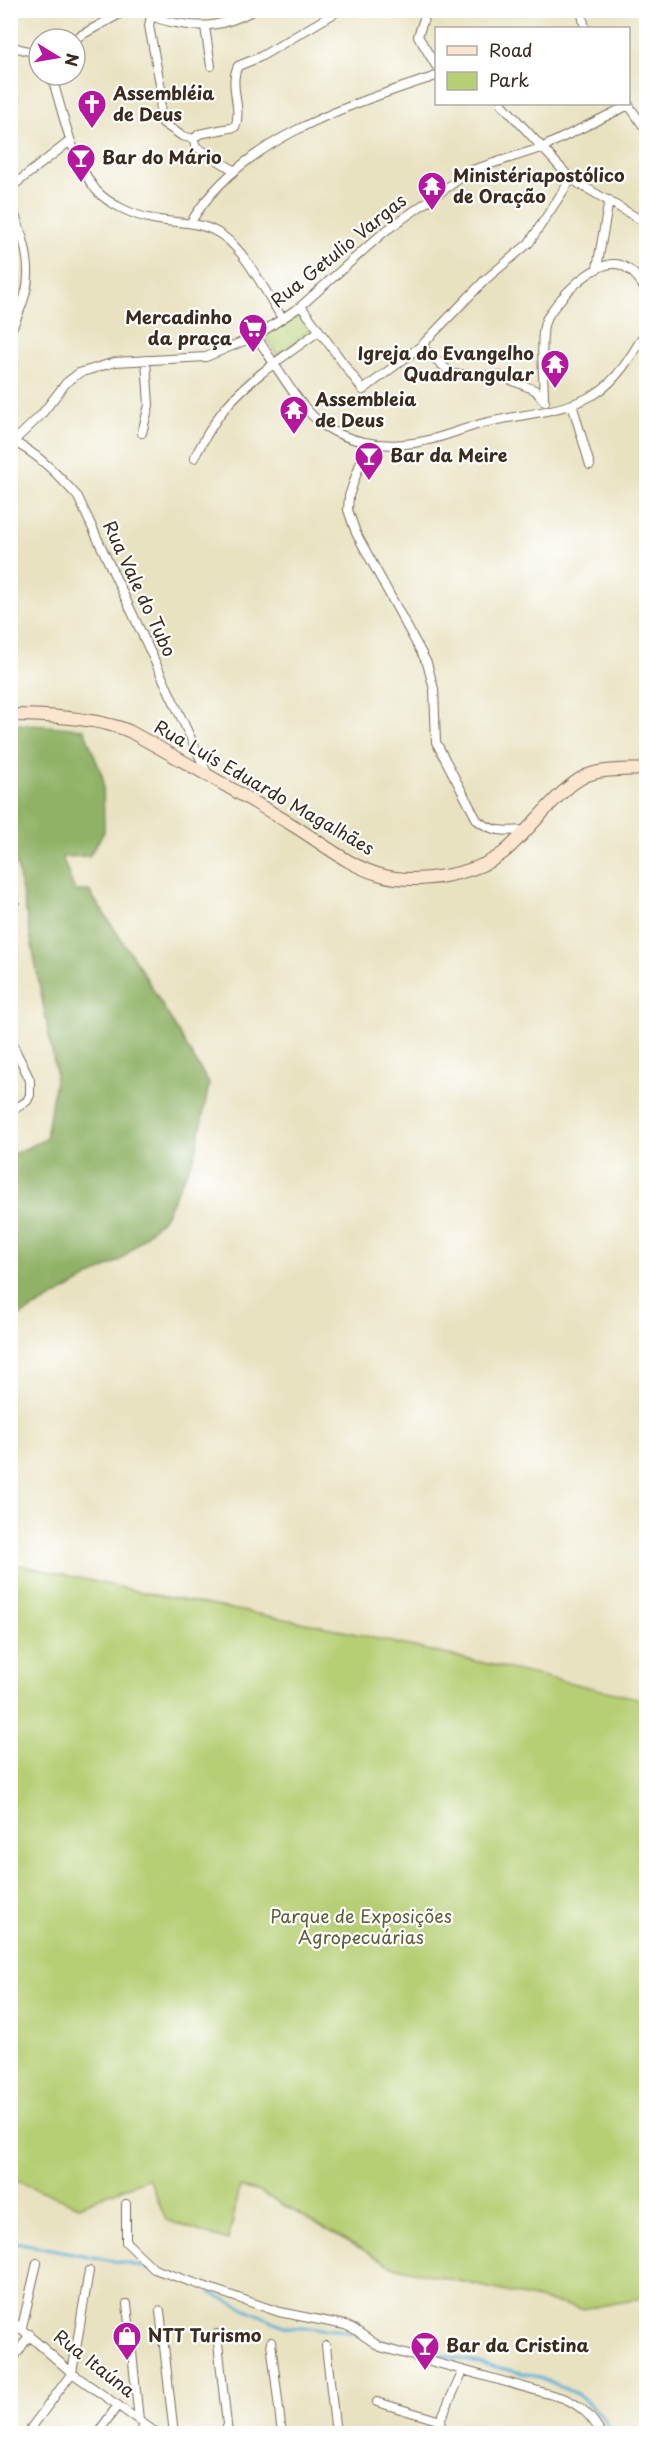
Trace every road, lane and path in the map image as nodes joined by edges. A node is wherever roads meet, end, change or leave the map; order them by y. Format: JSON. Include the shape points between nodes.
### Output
{"nodes":[{"id":1,"x":127,"y":10,"type":"edge"},
{"id":2,"x":254,"y":10,"type":"edge"},
{"id":3,"x":340,"y":10,"type":"edge"},
{"id":4,"x":427,"y":10,"type":"edge"},
{"id":5,"x":581,"y":10,"type":"edge"},
{"id":6,"x":148,"y":13,"type":"edge"},
{"id":7,"x":205,"y":27,"type":"junction"},
{"id":8,"x":585,"y":27,"type":"edge"},
{"id":9,"x":87,"y":32,"type":"edge"},
{"id":10,"x":10,"y":46,"type":"edge"},
{"id":11,"x":27,"y":51,"type":"edge"},
{"id":12,"x":435,"y":64,"type":"edge"},
{"id":13,"x":211,"y":66,"type":"dead end"},
{"id":14,"x":435,"y":76,"type":"edge"},
{"id":15,"x":54,"y":87,"type":"edge"},
{"id":16,"x":503,"y":105,"type":"edge"},
{"id":17,"x":627,"y":105,"type":"edge"},
{"id":18,"x":630,"y":105,"type":"edge"},
{"id":19,"x":646,"y":130,"type":"edge"},
{"id":20,"x":194,"y":139,"type":"junction"},
{"id":21,"x":70,"y":141,"type":"junction"},
{"id":22,"x":540,"y":148,"type":"junction"},
{"id":23,"x":235,"y":171,"type":"junction"},
{"id":24,"x":571,"y":179,"type":"junction"},
{"id":25,"x":10,"y":188,"type":"edge"},
{"id":26,"x":609,"y":200,"type":"junction"},
{"id":27,"x":10,"y":203,"type":"edge"},
{"id":28,"x":191,"y":222,"type":"junction"},
{"id":29,"x":646,"y":223,"type":"edge"},
{"id":30,"x":597,"y":268,"type":"junction"},
{"id":31,"x":646,"y":292,"type":"edge"},
{"id":32,"x":301,"y":306,"type":"junction"},
{"id":33,"x":282,"y":318,"type":"junction"},
{"id":34,"x":319,"y":331,"type":"junction"},
{"id":35,"x":646,"y":331,"type":"edge"},
{"id":36,"x":10,"y":333,"type":"edge"},
{"id":37,"x":256,"y":336,"type":"junction"},
{"id":38,"x":421,"y":346,"type":"junction"},
{"id":39,"x":146,"y":360,"type":"junction"},
{"id":40,"x":275,"y":364,"type":"junction"},
{"id":41,"x":544,"y":399,"type":"junction"},
{"id":42,"x":572,"y":404,"type":"junction"},
{"id":43,"x":547,"y":409,"type":"junction"},
{"id":44,"x":142,"y":433,"type":"dead end"},
{"id":45,"x":12,"y":442,"type":"edge"},
{"id":46,"x":367,"y":443,"type":"junction"},
{"id":47,"x":194,"y":458,"type":"dead end"},
{"id":48,"x":590,"y":465,"type":"dead end"},
{"id":49,"x":10,"y":715,"type":"edge"},
{"id":50,"x":646,"y":770,"type":"edge"},
{"id":51,"x":208,"y":775,"type":"junction"},
{"id":52,"x":529,"y":829,"type":"junction"},
{"id":53,"x":10,"y":885,"type":"edge"},
{"id":54,"x":10,"y":911,"type":"edge"},
{"id":55,"x":10,"y":1039,"type":"edge"},
{"id":56,"x":10,"y":1112,"type":"edge"},
{"id":57,"x":126,"y":2204,"type":"dead end"},
{"id":58,"x":37,"y":2263,"type":"dead end"},
{"id":59,"x":89,"y":2271,"type":"dead end"},
{"id":60,"x":127,"y":2304,"type":"dead end"},
{"id":61,"x":160,"y":2311,"type":"dead end"},
{"id":62,"x":10,"y":2319,"type":"edge"},
{"id":63,"x":22,"y":2327,"type":"junction"},
{"id":64,"x":30,"y":2334,"type":"junction"},
{"id":65,"x":218,"y":2334,"type":"dead end"},
{"id":66,"x":271,"y":2342,"type":"dead end"},
{"id":67,"x":326,"y":2346,"type":"dead end"},
{"id":68,"x":10,"y":2364,"type":"edge"},
{"id":69,"x":463,"y":2371,"type":"junction"},
{"id":70,"x":72,"y":2373,"type":"junction"},
{"id":71,"x":377,"y":2402,"type":"dead end"},
{"id":72,"x":118,"y":2405,"type":"junction"},
{"id":73,"x":441,"y":2421,"type":"junction"},
{"id":74,"x":142,"y":2422,"type":"junction"},
{"id":75,"x":31,"y":2428,"type":"dead end"},
{"id":76,"x":97,"y":2433,"type":"edge"},
{"id":77,"x":139,"y":2433,"type":"edge"},
{"id":78,"x":158,"y":2433,"type":"edge"},
{"id":79,"x":174,"y":2433,"type":"edge"},
{"id":80,"x":228,"y":2433,"type":"edge"},
{"id":81,"x":282,"y":2433,"type":"edge"},
{"id":82,"x":336,"y":2433,"type":"edge"},
{"id":83,"x":434,"y":2433,"type":"edge"},
{"id":84,"x":602,"y":2433,"type":"edge"}],
"edges":[{"from":1,"to":9,"type":"street"},
{"from":2,"to":7,"type":"street","via":[[226,24]]},
{"from":3,"to":20,"type":"street","via":[[238,66],[234,76],[235,126],[199,134]]},
{"from":4,"to":12,"type":"street","via":[[418,36]]},
{"from":5,"to":8,"type":"street"},
{"from":6,"to":7,"type":"street","via":[[191,27]]},
{"from":6,"to":20,"type":"street","via":[[161,89],[160,116],[163,123],[182,136]]},
{"from":7,"to":13,"type":"street"},
{"from":10,"to":11,"type":"street"},
{"from":14,"to":23,"type":"street","via":[[306,125]]},
{"from":15,"to":21,"type":"street"},
{"from":16,"to":22,"type":"street"},
{"from":17,"to":22,"type":"street","name":"Rua Getulio Vargas"},
{"from":18,"to":19,"type":"street"},
{"from":20,"to":23,"type":"street","via":[[195,146]]},
{"from":21,"to":25,"type":"street"},
{"from":21,"to":28,"type":"street","via":[[104,198],[152,219]]},
{"from":22,"to":24,"type":"street"},
{"from":22,"to":32,"type":"street","name":"Rua Getulio Vargas","via":[[472,170],[384,232]]},
{"from":23,"to":28,"type":"street","via":[[201,205]]},
{"from":24,"to":26,"type":"street"},
{"from":24,"to":38,"type":"street","via":[[529,243],[485,280]]},
{"from":26,"to":29,"type":"street"},
{"from":26,"to":30,"type":"street"},
{"from":27,"to":36,"type":"street","via":[[20,226],[28,274]]},
{"from":28,"to":33,"type":"street","via":[[221,234],[236,246]]},
{"from":30,"to":31,"type":"street","via":[[619,264],[633,272]]},
{"from":30,"to":41,"type":"street","via":[[568,290],[545,321]]},
{"from":32,"to":33,"type":"street","name":"Rua Getulio Vargas"},
{"from":32,"to":34,"type":"street"},
{"from":33,"to":37,"type":"street","name":"Rua Getulio Vargas"},
{"from":34,"to":38,"type":"street","via":[[363,390]]},
{"from":34,"to":40,"type":"street"},
{"from":35,"to":42,"type":"street","via":[[620,371],[595,394]]},
{"from":37,"to":39,"type":"street","name":"Rua Getulio Vargas","via":[[206,357]]},
{"from":37,"to":40,"type":"street"},
{"from":38,"to":41,"type":"street","via":[[452,374],[501,376],[535,390]]},
{"from":39,"to":44,"type":"street","via":[[149,405]]},
{"from":39,"to":45,"type":"street","name":"Rua Getulio Vargas","via":[[116,362],[79,373]]},
{"from":40,"to":46,"type":"street","via":[[314,417],[326,427]]},
{"from":40,"to":47,"type":"street","via":[[227,405]]},
{"from":41,"to":43,"type":"street"},
{"from":42,"to":43,"type":"street"},
{"from":42,"to":48,"type":"street"},
{"from":43,"to":46,"type":"street","via":[[404,445]]},
{"from":45,"to":51,"type":"street","name":"Rua Vale do Tubo","via":[[27,450],[78,497]]},
{"from":46,"to":52,"type":"street","via":[[348,510],[356,533],[431,676],[436,742],[477,820],[499,831]]},
{"from":49,"to":51,"type":"main road","name":"Rua Luís Eduardo Magalhães","via":[[116,726]]},
{"from":50,"to":52,"type":"main road","name":"Rua Luís Eduardo Magalhães","via":[[594,772],[581,778],[566,788]]},
{"from":51,"to":52,"type":"main road","name":"Rua Luís Eduardo Magalhães","via":[[368,871],[405,880],[435,878],[487,864]]},
{"from":53,"to":54,"type":"street","via":[[15,901]]},
{"from":55,"to":56,"type":"street","via":[[30,1080],[27,1101]]},
{"from":57,"to":69,"type":"street","via":[[126,2242],[154,2269],[279,2312],[354,2329],[380,2347]]},
{"from":58,"to":63,"type":"street"},
{"from":59,"to":70,"type":"street"},
{"from":60,"to":74,"type":"street"},
{"from":61,"to":79,"type":"street"},
{"from":62,"to":63,"type":"street","name":"Rua Itaúna"},
{"from":63,"to":64,"type":"street","name":"Rua Itaúna"},
{"from":64,"to":68,"type":"street"},
{"from":64,"to":70,"type":"street","name":"Rua Itaúna"},
{"from":65,"to":80,"type":"street"},
{"from":66,"to":81,"type":"street"},
{"from":67,"to":82,"type":"street"},
{"from":69,"to":73,"type":"street"},
{"from":69,"to":84,"type":"street","via":[[575,2403]]},
{"from":70,"to":72,"type":"street","name":"Rua Itaúna"},
{"from":70,"to":75,"type":"street"},
{"from":71,"to":73,"type":"street"},
{"from":72,"to":74,"type":"street","name":"Rua Itaúna"},
{"from":72,"to":76,"type":"street"},
{"from":73,"to":83,"type":"street"},
{"from":74,"to":77,"type":"street"},
{"from":74,"to":78,"type":"street","name":"Rua Itaúna"}]}
